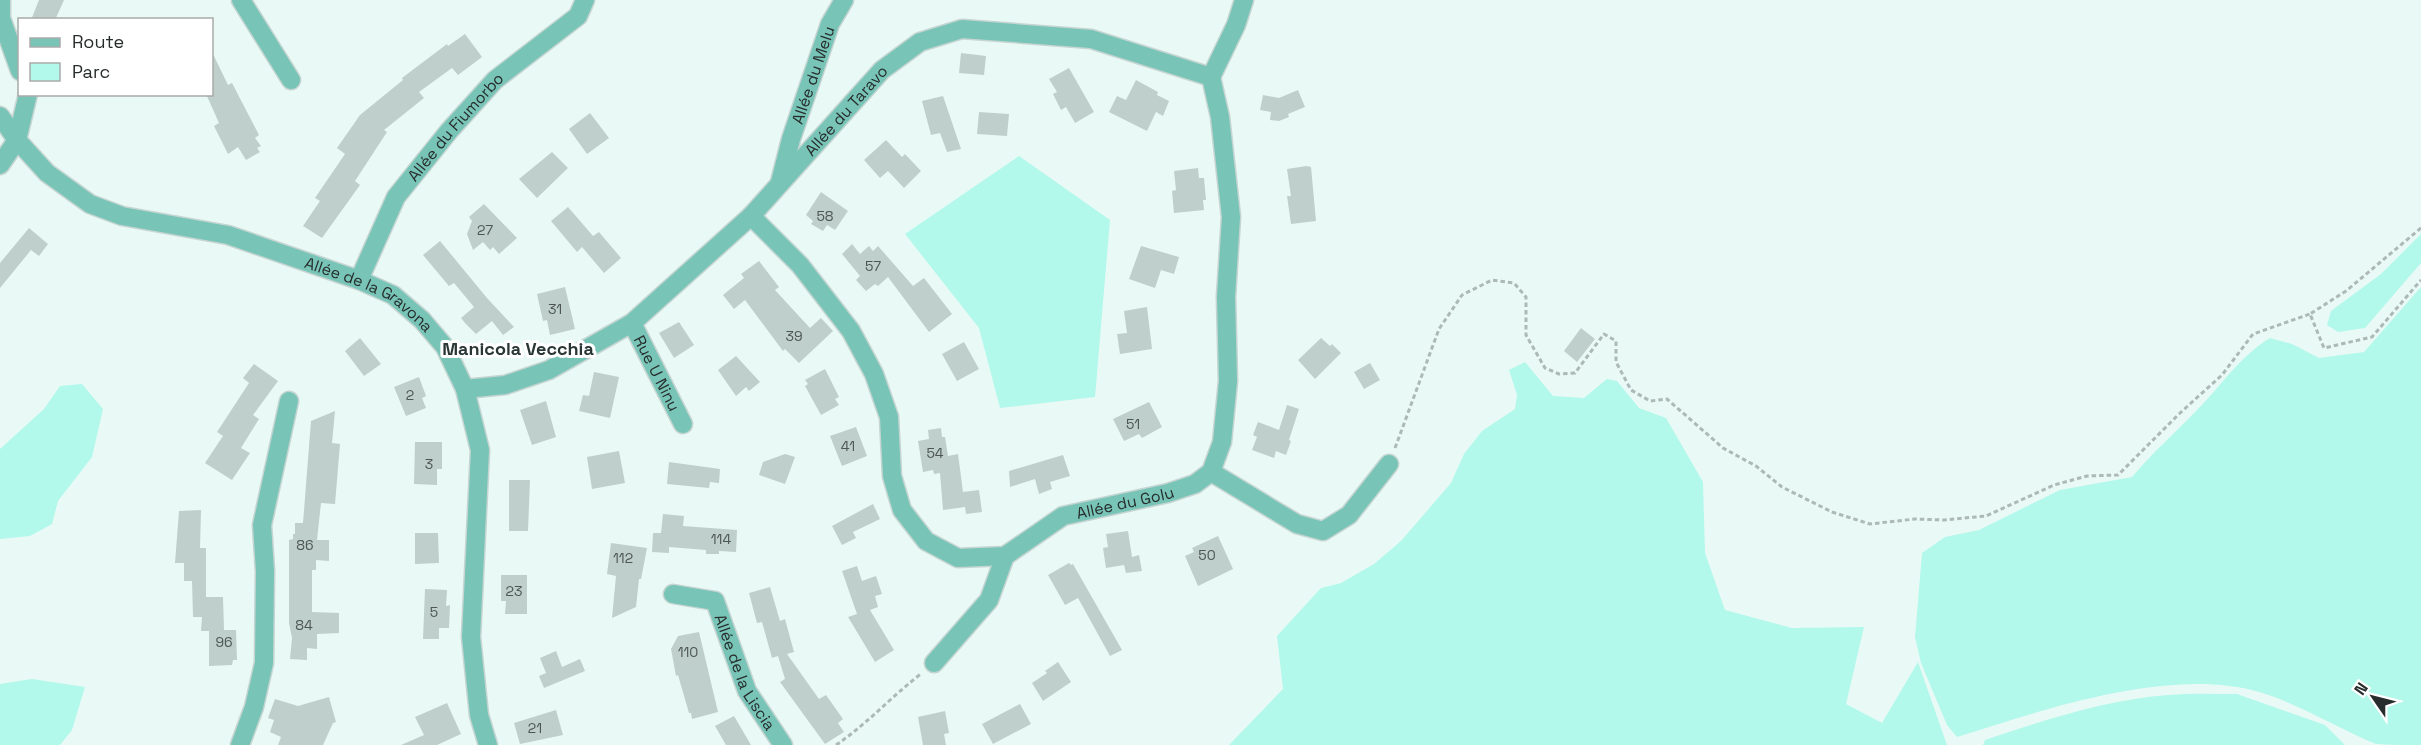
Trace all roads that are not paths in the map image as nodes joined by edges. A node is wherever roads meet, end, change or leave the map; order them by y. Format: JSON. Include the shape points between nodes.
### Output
{"nodes":[{"id":1,"x":1,"y":0,"type":"edge"},
{"id":2,"x":242,"y":0,"type":"edge"},
{"id":3,"x":585,"y":0,"type":"edge"},
{"id":4,"x":844,"y":0,"type":"edge"},
{"id":5,"x":1244,"y":0,"type":"edge"},
{"id":6,"x":18,"y":65,"type":"edge"},
{"id":7,"x":1211,"y":77,"type":"junction"},
{"id":8,"x":291,"y":80,"type":"dead end"},
{"id":9,"x":28,"y":96,"type":"edge"},
{"id":10,"x":0,"y":116,"type":"edge"},
{"id":11,"x":17,"y":140,"type":"junction"},
{"id":12,"x":0,"y":165,"type":"edge"},
{"id":13,"x":779,"y":187,"type":"junction"},
{"id":14,"x":751,"y":216,"type":"junction"},
{"id":15,"x":359,"y":280,"type":"junction"},
{"id":16,"x":632,"y":323,"type":"junction"},
{"id":17,"x":465,"y":389,"type":"junction"},
{"id":18,"x":289,"y":401,"type":"dead end"},
{"id":19,"x":683,"y":424,"type":"dead end"},
{"id":20,"x":1389,"y":464,"type":"road end"},
{"id":21,"x":1211,"y":472,"type":"junction"},
{"id":22,"x":1005,"y":556,"type":"junction"},
{"id":23,"x":673,"y":594,"type":"dead end"},
{"id":24,"x":934,"y":663,"type":"road end"},
{"id":25,"x":240,"y":745,"type":"edge"},
{"id":26,"x":488,"y":745,"type":"edge"},
{"id":27,"x":783,"y":745,"type":"edge"}],
"edges":[{"from":1,"to":6,"type":"street","via":[[1,18]]},
{"from":2,"to":8,"type":"street"},
{"from":3,"to":15,"type":"street","name":"Allée du Fiumorbo","via":[[578,16],[495,80],[449,131],[396,197]]},
{"from":4,"to":13,"type":"street","name":"Allée du Melu","via":[[830,24]]},
{"from":5,"to":7,"type":"street"},
{"from":7,"to":13,"type":"street","name":"Allée du Taravo","via":[[1091,39],[962,29],[920,42],[882,70]]},
{"from":7,"to":21,"type":"street","via":[[1220,117],[1231,217],[1226,297],[1228,381],[1222,442]]},
{"from":9,"to":11,"type":"street"},
{"from":10,"to":11,"type":"street","name":"Allée de la Gravona"},
{"from":11,"to":12,"type":"street"},
{"from":11,"to":15,"type":"street","name":"Allée de la Gravona","via":[[47,173],[90,204],[122,216],[228,235]]},
{"from":13,"to":14,"type":"street","name":"Allée du Taravo"},
{"from":14,"to":16,"type":"street","name":"Allée du Taravo"},
{"from":14,"to":22,"type":"street","via":[[800,265],[851,331],[874,374],[889,417],[892,476],[902,510],[926,541],[958,558]]},
{"from":15,"to":17,"type":"street","name":"Allée de la Gravona","via":[[393,295],[422,320],[445,347]]},
{"from":16,"to":17,"type":"street","name":"Allée du Taravo","via":[[549,370],[505,385]]},
{"from":16,"to":19,"type":"street","name":"Rue U Ninu"},
{"from":17,"to":26,"type":"street","name":"Allée de la Gravona","via":[[480,450],[471,638],[479,715]]},
{"from":18,"to":25,"type":"street","via":[[262,525],[264,663]]},
{"from":20,"to":21,"type":"street","via":[[1349,515],[1323,531],[1297,524]]},
{"from":21,"to":22,"type":"street","name":"Allée du Golu","via":[[1195,484],[1168,493],[1063,516]]},
{"from":22,"to":24,"type":"street","via":[[989,600]]},
{"from":23,"to":27,"type":"street","name":"Allée de la Liscia","via":[[715,601],[747,691]]}]}
